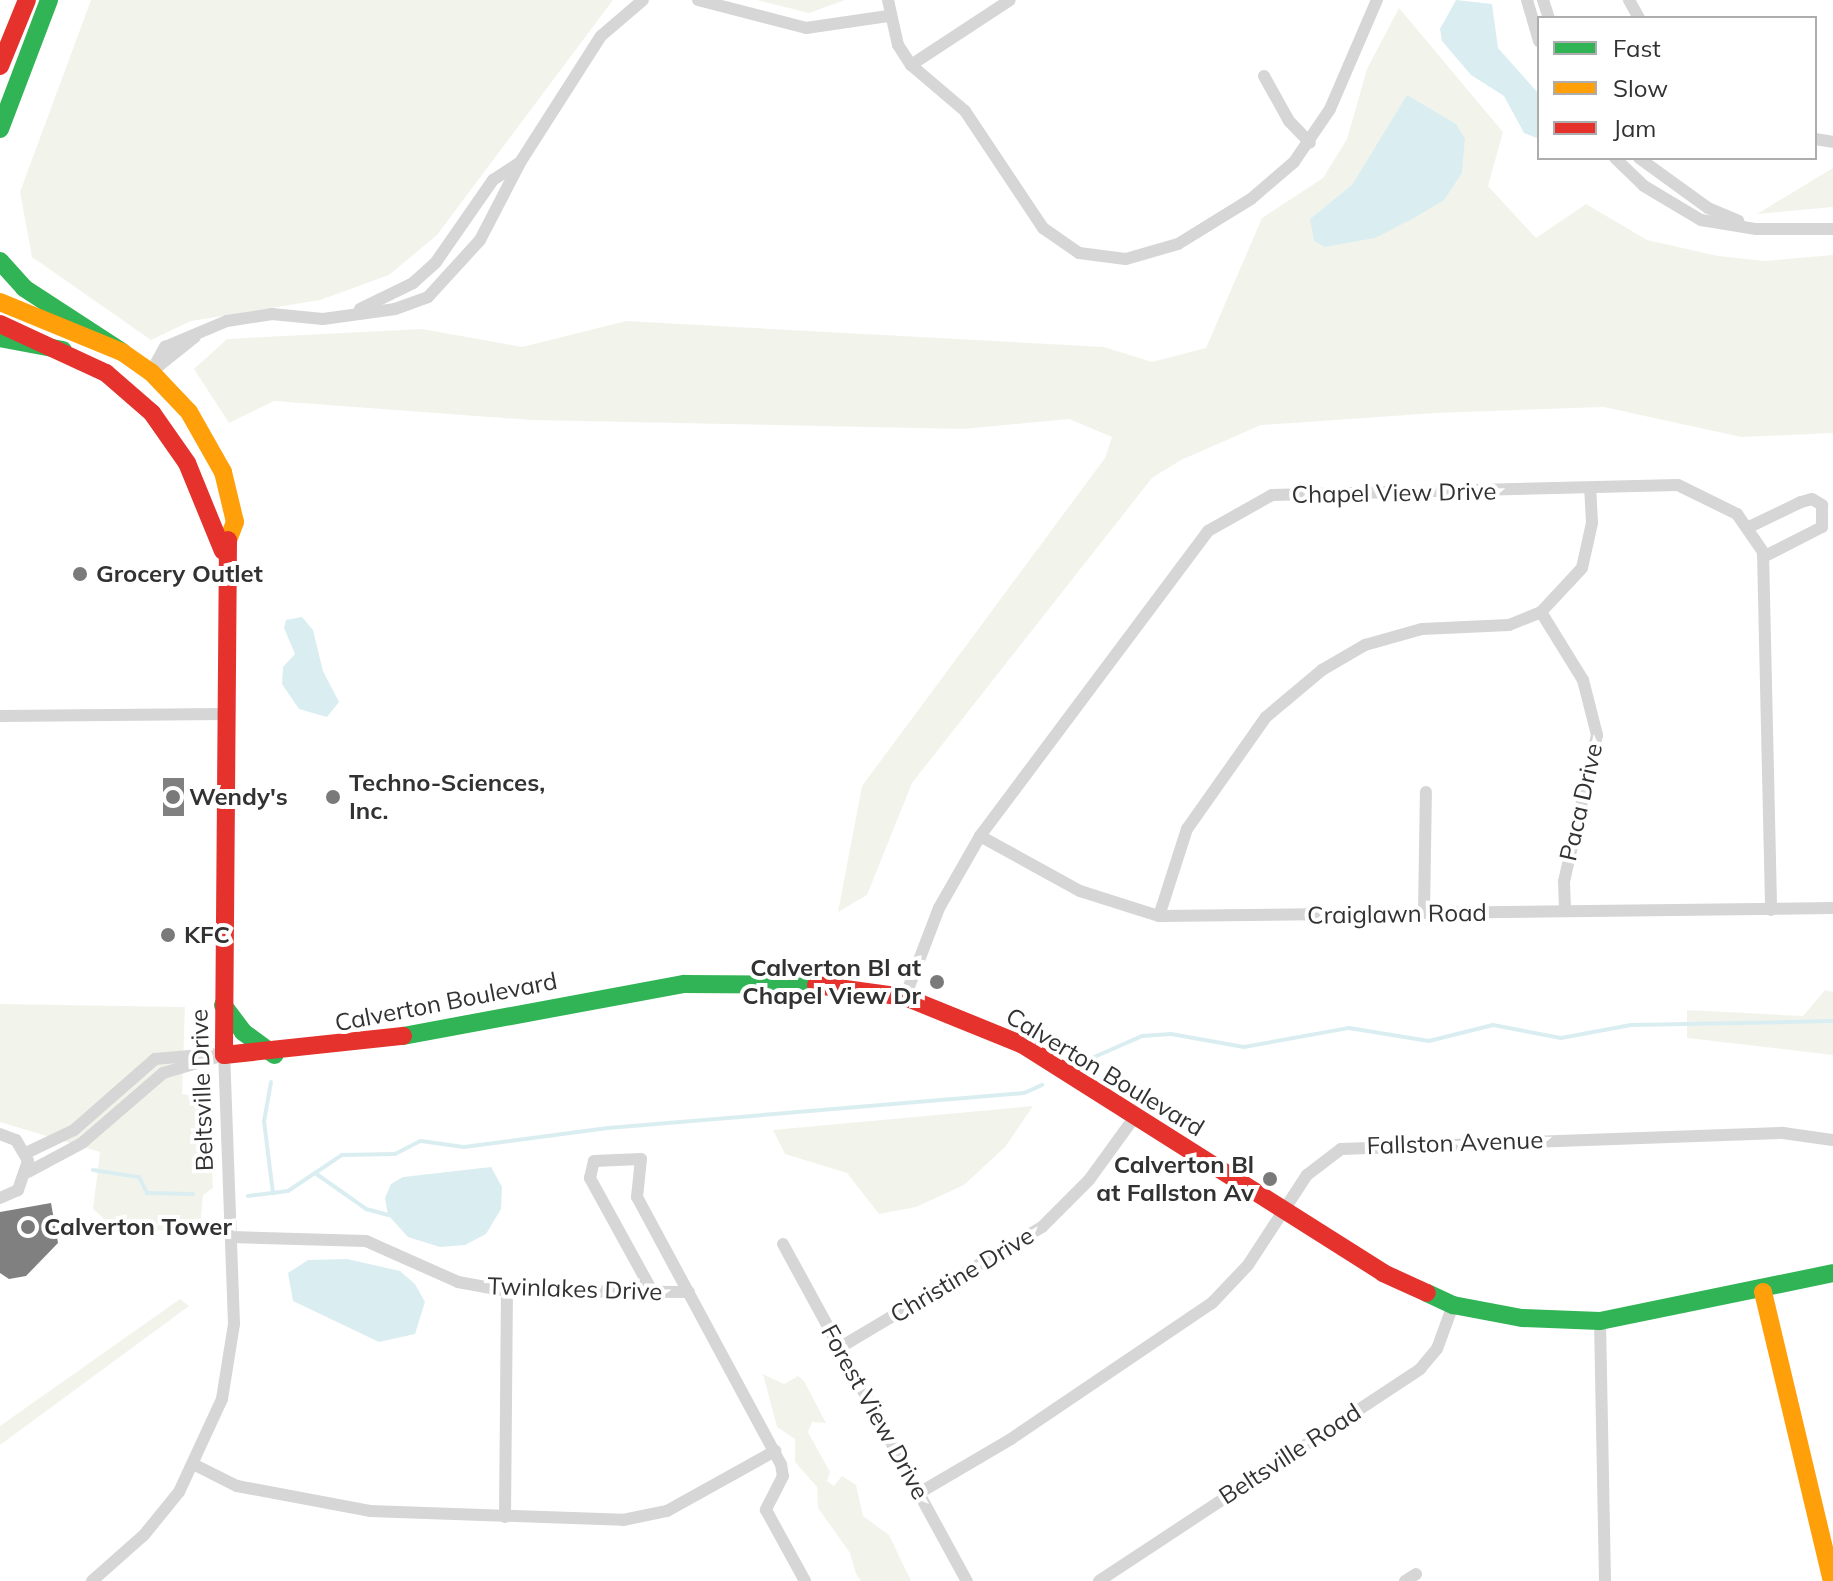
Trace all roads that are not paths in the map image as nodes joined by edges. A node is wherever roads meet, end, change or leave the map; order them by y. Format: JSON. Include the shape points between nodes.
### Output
{"nodes":[{"id":1,"x":27,"y":0,"type":"edge"},
{"id":2,"x":49,"y":0,"type":"edge"},
{"id":3,"x":643,"y":0,"type":"edge"},
{"id":4,"x":698,"y":0,"type":"edge"},
{"id":5,"x":888,"y":0,"type":"edge"},
{"id":6,"x":1010,"y":0,"type":"edge"},
{"id":7,"x":1377,"y":0,"type":"edge"},
{"id":8,"x":1527,"y":0,"type":"edge"},
{"id":9,"x":888,"y":16,"type":"junction"},
{"id":10,"x":1537,"y":34,"type":"edge"},
{"id":11,"x":911,"y":65,"type":"junction"},
{"id":12,"x":0,"y":66,"type":"edge"},
{"id":13,"x":1264,"y":76,"type":"dead end"},
{"id":14,"x":2,"y":123,"type":"edge"},
{"id":15,"x":0,"y":137,"type":"edge"},
{"id":16,"x":1310,"y":143,"type":"junction"},
{"id":17,"x":1617,"y":160,"type":"edge"},
{"id":18,"x":1642,"y":160,"type":"edge"},
{"id":19,"x":1653,"y":160,"type":"edge"},
{"id":20,"x":521,"y":161,"type":"junction"},
{"id":21,"x":1656,"y":171,"type":"junction"},
{"id":22,"x":1644,"y":186,"type":"junction"},
{"id":23,"x":1756,"y":229,"type":"junction"},
{"id":24,"x":1833,"y":229,"type":"edge"},
{"id":25,"x":0,"y":261,"type":"edge"},
{"id":26,"x":436,"y":262,"type":"junction"},
{"id":27,"x":450,"y":274,"type":"junction"},
{"id":28,"x":0,"y":302,"type":"edge"},
{"id":29,"x":341,"y":316,"type":"junction"},
{"id":30,"x":0,"y":324,"type":"edge"},
{"id":31,"x":0,"y":338,"type":"edge"},
{"id":32,"x":63,"y":350,"type":"junction"},
{"id":33,"x":122,"y":352,"type":"junction"},
{"id":34,"x":151,"y":372,"type":"junction"},
{"id":35,"x":1590,"y":490,"type":"junction"},
{"id":36,"x":1747,"y":528,"type":"junction"},
{"id":37,"x":223,"y":551,"type":"junction"},
{"id":38,"x":1763,"y":557,"type":"junction"},
{"id":39,"x":1541,"y":612,"type":"junction"},
{"id":40,"x":223,"y":714,"type":"junction"},
{"id":41,"x":0,"y":716,"type":"edge"},
{"id":42,"x":1426,"y":792,"type":"dead end"},
{"id":43,"x":980,"y":836,"type":"junction"},
{"id":44,"x":1833,"y":908,"type":"edge"},
{"id":45,"x":1565,"y":910,"type":"junction"},
{"id":46,"x":1771,"y":910,"type":"junction"},
{"id":47,"x":1424,"y":913,"type":"junction"},
{"id":48,"x":1159,"y":916,"type":"junction"},
{"id":49,"x":905,"y":997,"type":"junction"},
{"id":50,"x":223,"y":1005,"type":"junction"},
{"id":51,"x":224,"y":1055,"type":"junction"},
{"id":52,"x":275,"y":1055,"type":"junction"},
{"id":53,"x":115,"y":1096,"type":"junction"},
{"id":54,"x":126,"y":1107,"type":"junction"},
{"id":55,"x":1136,"y":1115,"type":"junction"},
{"id":56,"x":0,"y":1134,"type":"edge"},
{"id":57,"x":1833,"y":1140,"type":"edge"},
{"id":58,"x":26,"y":1153,"type":"junction"},
{"id":59,"x":28,"y":1172,"type":"junction"},
{"id":60,"x":0,"y":1198,"type":"edge"},
{"id":61,"x":1283,"y":1210,"type":"junction"},
{"id":62,"x":231,"y":1237,"type":"junction"},
{"id":63,"x":783,"y":1244,"type":"dead end"},
{"id":64,"x":1833,"y":1273,"type":"edge"},
{"id":65,"x":507,"y":1291,"type":"junction"},
{"id":66,"x":652,"y":1291,"type":"junction"},
{"id":67,"x":689,"y":1292,"type":"junction"},
{"id":68,"x":1763,"y":1292,"type":"junction"},
{"id":69,"x":1453,"y":1305,"type":"junction"},
{"id":70,"x":1600,"y":1321,"type":"junction"},
{"id":71,"x":839,"y":1348,"type":"junction"},
{"id":72,"x":775,"y":1451,"type":"junction"},
{"id":73,"x":195,"y":1465,"type":"junction"},
{"id":74,"x":919,"y":1493,"type":"junction"},
{"id":75,"x":505,"y":1517,"type":"junction"},
{"id":76,"x":92,"y":1581,"type":"edge"},
{"id":77,"x":805,"y":1581,"type":"edge"},
{"id":78,"x":967,"y":1581,"type":"edge"},
{"id":79,"x":1099,"y":1581,"type":"edge"},
{"id":80,"x":1605,"y":1581,"type":"edge"},
{"id":81,"x":1832,"y":1581,"type":"edge"}],
"edges":[{"from":1,"to":12,"type":"street"},
{"from":2,"to":14,"type":"street"},
{"from":3,"to":20,"type":"street","via":[[601,36]]},
{"from":4,"to":9,"type":"street","via":[[806,28]]},
{"from":5,"to":9,"type":"street"},
{"from":6,"to":11,"type":"street"},
{"from":7,"to":16,"type":"street"},
{"from":8,"to":10,"type":"street"},
{"from":9,"to":11,"type":"street"},
{"from":11,"to":16,"type":"street","via":[[965,111],[1043,228],[1079,253],[1104,259],[1142,258],[1178,244],[1273,182]]},
{"from":13,"to":16,"type":"street","via":[[1289,121]]},
{"from":14,"to":15,"type":"street"},
{"from":17,"to":22,"type":"street"},
{"from":18,"to":21,"type":"street"},
{"from":19,"to":21,"type":"street"},
{"from":20,"to":26,"type":"street","via":[[493,180]]},
{"from":20,"to":27,"type":"street"},
{"from":21,"to":22,"type":"street"},
{"from":21,"to":23,"type":"street","via":[[1708,208]]},
{"from":22,"to":23,"type":"street","via":[[1701,220]]},
{"from":23,"to":24,"type":"street"},
{"from":25,"to":33,"type":"street","via":[[24,288]]},
{"from":26,"to":27,"type":"street"},
{"from":26,"to":29,"type":"street","via":[[386,299]]},
{"from":27,"to":29,"type":"street","via":[[418,301]]},
{"from":28,"to":33,"type":"street","name":"Beltsville Drive"},
{"from":29,"to":34,"type":"street","via":[[251,316],[200,333]]},
{"from":30,"to":32,"type":"street","name":"Beltsville Drive"},
{"from":31,"to":32,"type":"street"},
{"from":32,"to":37,"type":"street","name":"Beltsville Drive","via":[[106,373],[152,413],[184,456]]},
{"from":33,"to":34,"type":"street","name":"Beltsville Drive"},
{"from":34,"to":37,"type":"street","name":"Beltsville Drive","via":[[189,412],[223,472],[235,522]]},
{"from":35,"to":36,"type":"street","name":"Chapel View Drive","via":[[1678,485],[1737,514]]},
{"from":35,"to":39,"type":"street","via":[[1592,523],[1582,568]]},
{"from":35,"to":43,"type":"street","name":"Chapel View Drive","via":[[1287,494],[1249,504],[1208,531]]},
{"from":36,"to":38,"type":"street","name":"Chapel View Drive"},
{"from":36,"to":38,"type":"street","via":[[1801,502],[1812,499],[1822,505],[1822,527]]},
{"from":37,"to":40,"type":"street","name":"Beltsville Drive"},
{"from":38,"to":46,"type":"street","name":"Chapel View Drive"},
{"from":39,"to":45,"type":"street","name":"Paca Drive","via":[[1578,669],[1597,735],[1564,881]]},
{"from":39,"to":48,"type":"street","via":[[1509,625],[1393,636],[1342,656],[1293,692],[1245,743],[1187,829]]},
{"from":40,"to":41,"type":"street"},
{"from":40,"to":50,"type":"street","name":"Beltsville Drive"},
{"from":42,"to":47,"type":"street"},
{"from":43,"to":48,"type":"street","name":"Craiglawn Road","via":[[1080,891]]},
{"from":43,"to":49,"type":"street","name":"Chapel View Drive","via":[[939,908]]},
{"from":44,"to":46,"type":"street","name":"Craiglawn Road"},
{"from":45,"to":46,"type":"street","name":"Craiglawn Road"},
{"from":45,"to":47,"type":"street","name":"Craiglawn Road"},
{"from":47,"to":48,"type":"street","name":"Craiglawn Road"},
{"from":49,"to":52,"type":"street","name":"Calverton Boulevard","via":[[815,981],[684,984]]},
{"from":49,"to":55,"type":"street","name":"Calverton Boulevard","via":[[1023,1045]]},
{"from":50,"to":51,"type":"street","name":"Beltsville Drive"},
{"from":50,"to":52,"type":"street","via":[[243,1032]]},
{"from":51,"to":52,"type":"street","name":"Calverton Boulevard"},
{"from":51,"to":53,"type":"street","via":[[172,1053],[155,1059]]},
{"from":51,"to":54,"type":"street","via":[[163,1073]]},
{"from":51,"to":62,"type":"street","name":"Beltsville Drive"},
{"from":53,"to":54,"type":"street"},
{"from":53,"to":58,"type":"street","via":[[74,1130]]},
{"from":54,"to":59,"type":"street","via":[[82,1143]]},
{"from":55,"to":61,"type":"street","name":"Calverton Boulevard"},
{"from":55,"to":71,"type":"street","name":"Christine Drive","via":[[1089,1180],[1042,1227]]},
{"from":56,"to":58,"type":"street"},
{"from":57,"to":61,"type":"street","name":"Fallston Avenue","via":[[1783,1133],[1354,1146],[1317,1164]]},
{"from":58,"to":59,"type":"street"},
{"from":59,"to":60,"type":"street","via":[[18,1190]]},
{"from":61,"to":69,"type":"street","name":"Calverton Boulevard","via":[[1383,1273]]},
{"from":61,"to":74,"type":"street","name":"Fallston Avenue","via":[[1248,1265],[1203,1310]]},
{"from":62,"to":65,"type":"street","name":"Twinlakes Drive","via":[[366,1241],[458,1282]]},
{"from":62,"to":73,"type":"street","name":"Beltsville Drive","via":[[232,1350],[222,1399]]},
{"from":63,"to":71,"type":"street","name":"Forest View Drive"},
{"from":64,"to":68,"type":"street","name":"Calverton Boulevard"},
{"from":65,"to":66,"type":"street","name":"Twinlakes Drive"},
{"from":65,"to":75,"type":"street"},
{"from":66,"to":67,"type":"street","name":"Twinlakes Drive"},
{"from":66,"to":67,"type":"street","via":[[590,1178],[594,1161],[641,1159],[637,1197]]},
{"from":67,"to":72,"type":"street"},
{"from":68,"to":70,"type":"street","name":"Calverton Boulevard"},
{"from":68,"to":81,"type":"street"},
{"from":69,"to":70,"type":"street","name":"Calverton Boulevard","via":[[1522,1318]]},
{"from":69,"to":79,"type":"street","name":"Beltsville Road","via":[[1437,1349],[1420,1369]]},
{"from":70,"to":80,"type":"street"},
{"from":71,"to":74,"type":"street","name":"Forest View Drive"},
{"from":72,"to":75,"type":"street","via":[[651,1516]]},
{"from":72,"to":77,"type":"street","via":[[783,1476],[766,1510]]},
{"from":73,"to":75,"type":"street","via":[[237,1486],[319,1502],[399,1514]]},
{"from":73,"to":76,"type":"street","name":"Beltsville Drive","via":[[144,1535]]},
{"from":74,"to":78,"type":"street","name":"Forest View Drive"}]}
